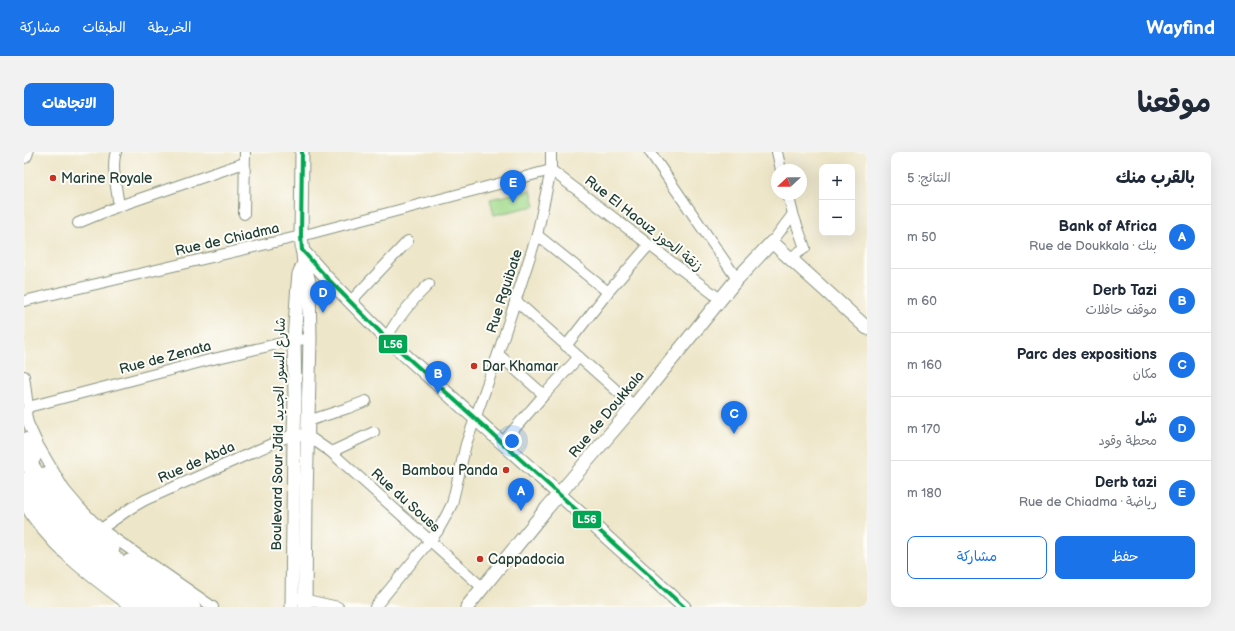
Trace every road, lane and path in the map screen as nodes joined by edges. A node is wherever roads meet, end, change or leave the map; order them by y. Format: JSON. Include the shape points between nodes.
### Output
{"nodes":[{"id":1,"x":116,"y":152,"type":"edge"},
{"id":2,"x":245,"y":152,"type":"edge"},
{"id":3,"x":302,"y":152,"type":"edge"},
{"id":4,"x":650,"y":152,"type":"edge"},
{"id":5,"x":777,"y":152,"type":"edge"},
{"id":6,"x":553,"y":154,"type":"edge"},
{"id":7,"x":244,"y":163,"type":"junction"},
{"id":8,"x":780,"y":164,"type":"edge"},
{"id":9,"x":551,"y":170,"type":"junction"},
{"id":10,"x":790,"y":200,"type":"edge"},
{"id":11,"x":119,"y":206,"type":"junction"},
{"id":12,"x":244,"y":214,"type":"dead end"},
{"id":13,"x":793,"y":214,"type":"junction"},
{"id":14,"x":78,"y":223,"type":"dead end"},
{"id":15,"x":537,"y":235,"type":"junction"},
{"id":16,"x":301,"y":236,"type":"junction"},
{"id":17,"x":408,"y":241,"type":"dead end"},
{"id":18,"x":772,"y":242,"type":"junction"},
{"id":19,"x":649,"y":245,"type":"junction"},
{"id":20,"x":302,"y":250,"type":"junction"},
{"id":21,"x":790,"y":258,"type":"junction"},
{"id":22,"x":304,"y":263,"type":"junction"},
{"id":23,"x":736,"y":279,"type":"junction"},
{"id":24,"x":429,"y":284,"type":"dead end"},
{"id":25,"x":608,"y":292,"type":"junction"},
{"id":26,"x":720,"y":299,"type":"junction"},
{"id":27,"x":515,"y":300,"type":"junction"},
{"id":28,"x":24,"y":301,"type":"edge"},
{"id":29,"x":351,"y":301,"type":"junction"},
{"id":30,"x":867,"y":328,"type":"edge"},
{"id":31,"x":386,"y":338,"type":"junction"},
{"id":32,"x":310,"y":339,"type":"junction"},
{"id":33,"x":294,"y":340,"type":"junction"},
{"id":34,"x":566,"y":346,"type":"junction"},
{"id":35,"x":498,"y":354,"type":"junction"},
{"id":36,"x":579,"y":357,"type":"junction"},
{"id":37,"x":24,"y":376,"type":"edge"},
{"id":38,"x":544,"y":395,"type":"junction"},
{"id":39,"x":366,"y":401,"type":"dead end"},
{"id":40,"x":634,"y":406,"type":"junction"},
{"id":41,"x":28,"y":407,"type":"junction"},
{"id":42,"x":475,"y":418,"type":"junction"},
{"id":43,"x":308,"y":421,"type":"junction"},
{"id":44,"x":374,"y":432,"type":"dead end"},
{"id":45,"x":294,"y":434,"type":"junction"},
{"id":46,"x":308,"y":436,"type":"junction"},
{"id":47,"x":24,"y":439,"type":"edge"},
{"id":48,"x":502,"y":444,"type":"junction"},
{"id":49,"x":24,"y":451,"type":"edge"},
{"id":50,"x":331,"y":452,"type":"junction"},
{"id":51,"x":25,"y":488,"type":"edge"},
{"id":52,"x":559,"y":494,"type":"junction"},
{"id":53,"x":100,"y":529,"type":"junction"},
{"id":54,"x":430,"y":540,"type":"junction"},
{"id":55,"x":483,"y":588,"type":"junction"},
{"id":56,"x":292,"y":602,"type":"edge"},
{"id":57,"x":306,"y":603,"type":"edge"},
{"id":58,"x":136,"y":607,"type":"edge"},
{"id":59,"x":159,"y":607,"type":"edge"},
{"id":60,"x":178,"y":607,"type":"edge"},
{"id":61,"x":194,"y":607,"type":"edge"},
{"id":62,"x":213,"y":607,"type":"edge"},
{"id":63,"x":338,"y":607,"type":"edge"},
{"id":64,"x":375,"y":607,"type":"edge"},
{"id":65,"x":467,"y":607,"type":"edge"},
{"id":66,"x":684,"y":607,"type":"edge"}],
"edges":[{"from":1,"to":11,"type":"street","via":[[114,166]]},
{"from":2,"to":7,"type":"street"},
{"from":3,"to":16,"type":"street","name":"Boulevard Sour Jdid شارع السور الجديد"},
{"from":4,"to":23,"type":"street"},
{"from":5,"to":8,"type":"street"},
{"from":6,"to":9,"type":"street","name":"Rue Rguibate"},
{"from":7,"to":11,"type":"street"},
{"from":7,"to":12,"type":"street"},
{"from":9,"to":15,"type":"street","name":"Rue Rguibate"},
{"from":9,"to":16,"type":"street","name":"Rue de Chiadma"},
{"from":9,"to":19,"type":"street","name":"Rue El Haouz زنقة الحوز"},
{"from":10,"to":13,"type":"street"},
{"from":11,"to":14,"type":"street"},
{"from":13,"to":18,"type":"street"},
{"from":13,"to":21,"type":"street","via":[[805,248]]},
{"from":15,"to":25,"type":"street"},
{"from":15,"to":27,"type":"street","name":"Rue Rguibate"},
{"from":16,"to":20,"type":"street","name":"Boulevard Sour Jdid شارع السور الجديد"},
{"from":16,"to":28,"type":"street","name":"Rue de Chiadma"},
{"from":17,"to":29,"type":"street"},
{"from":18,"to":21,"type":"street"},
{"from":18,"to":23,"type":"street","name":"Rue de Doukkala"},
{"from":19,"to":25,"type":"street"},
{"from":19,"to":26,"type":"street","name":"Rue El Haouz زنقة الحوز"},
{"from":20,"to":22,"type":"street","name":"Boulevard Sour Jdid شارع السور الجديد"},
{"from":20,"to":29,"type":"street","via":[[328,280]]},
{"from":21,"to":30,"type":"street"},
{"from":22,"to":32,"type":"street","name":"Boulevard Sour Jdid شارع السور الجديد","via":[[309,282]]},
{"from":22,"to":33,"type":"street","name":"Boulevard Sour Jdid شارع السور الجديد","via":[[299,274]]},
{"from":23,"to":26,"type":"street","name":"Rue de Doukkala"},
{"from":24,"to":31,"type":"street","via":[[398,319]]},
{"from":25,"to":34,"type":"street"},
{"from":26,"to":40,"type":"street","name":"Rue de Doukkala"},
{"from":27,"to":34,"type":"street"},
{"from":27,"to":35,"type":"street","name":"Rue Rguibate"},
{"from":29,"to":31,"type":"street"},
{"from":31,"to":42,"type":"street"},
{"from":32,"to":33,"type":"street","name":"Rue de Zenata"},
{"from":32,"to":43,"type":"street","name":"Boulevard Sour Jdid شارع السور الجديد"},
{"from":33,"to":41,"type":"street","name":"Rue de Zenata"},
{"from":33,"to":45,"type":"street","name":"Boulevard Sour Jdid شارع السور الجديد"},
{"from":34,"to":36,"type":"street"},
{"from":35,"to":38,"type":"street"},
{"from":35,"to":42,"type":"street","name":"Rue Rguibate"},
{"from":36,"to":38,"type":"street"},
{"from":36,"to":40,"type":"street"},
{"from":37,"to":41,"type":"street"},
{"from":38,"to":48,"type":"street"},
{"from":39,"to":43,"type":"street"},
{"from":40,"to":52,"type":"street","name":"Rue de Doukkala"},
{"from":41,"to":53,"type":"street","via":[[28,423],[54,473],[68,494]]},
{"from":42,"to":48,"type":"street"},
{"from":42,"to":54,"type":"street","name":"Rue Rguibate","via":[[452,504]]},
{"from":43,"to":46,"type":"street","name":"Boulevard Sour Jdid شارع السور الجديد"},
{"from":44,"to":50,"type":"street"},
{"from":45,"to":46,"type":"street"},
{"from":45,"to":53,"type":"street","name":"Rue de Abda","via":[[145,500]]},
{"from":45,"to":56,"type":"street","name":"Boulevard Sour Jdid شارع السور الجديد"},
{"from":46,"to":50,"type":"street","name":"Rue du Souss"},
{"from":46,"to":57,"type":"street","name":"Boulevard Sour Jdid شارع السور الجديد"},
{"from":47,"to":61,"type":"street","via":[[54,488],[92,531],[114,550]]},
{"from":48,"to":52,"type":"street"},
{"from":49,"to":60,"type":"highway","via":[[51,500],[76,529]]},
{"from":50,"to":54,"type":"street","name":"Rue du Souss"},
{"from":51,"to":58,"type":"main road","via":[[39,521],[51,536]]},
{"from":51,"to":59,"type":"highway","via":[[80,550]]},
{"from":52,"to":55,"type":"street","name":"Rue de Doukkala"},
{"from":52,"to":66,"type":"street"},
{"from":53,"to":62,"type":"street"},
{"from":54,"to":55,"type":"street","name":"Rue du Souss"},
{"from":54,"to":64,"type":"street","name":"Rue Rguibate"},
{"from":55,"to":65,"type":"street","name":"Rue de Doukkala"},
{"from":56,"to":57,"type":"street"},
{"from":57,"to":63,"type":"street"}]}
